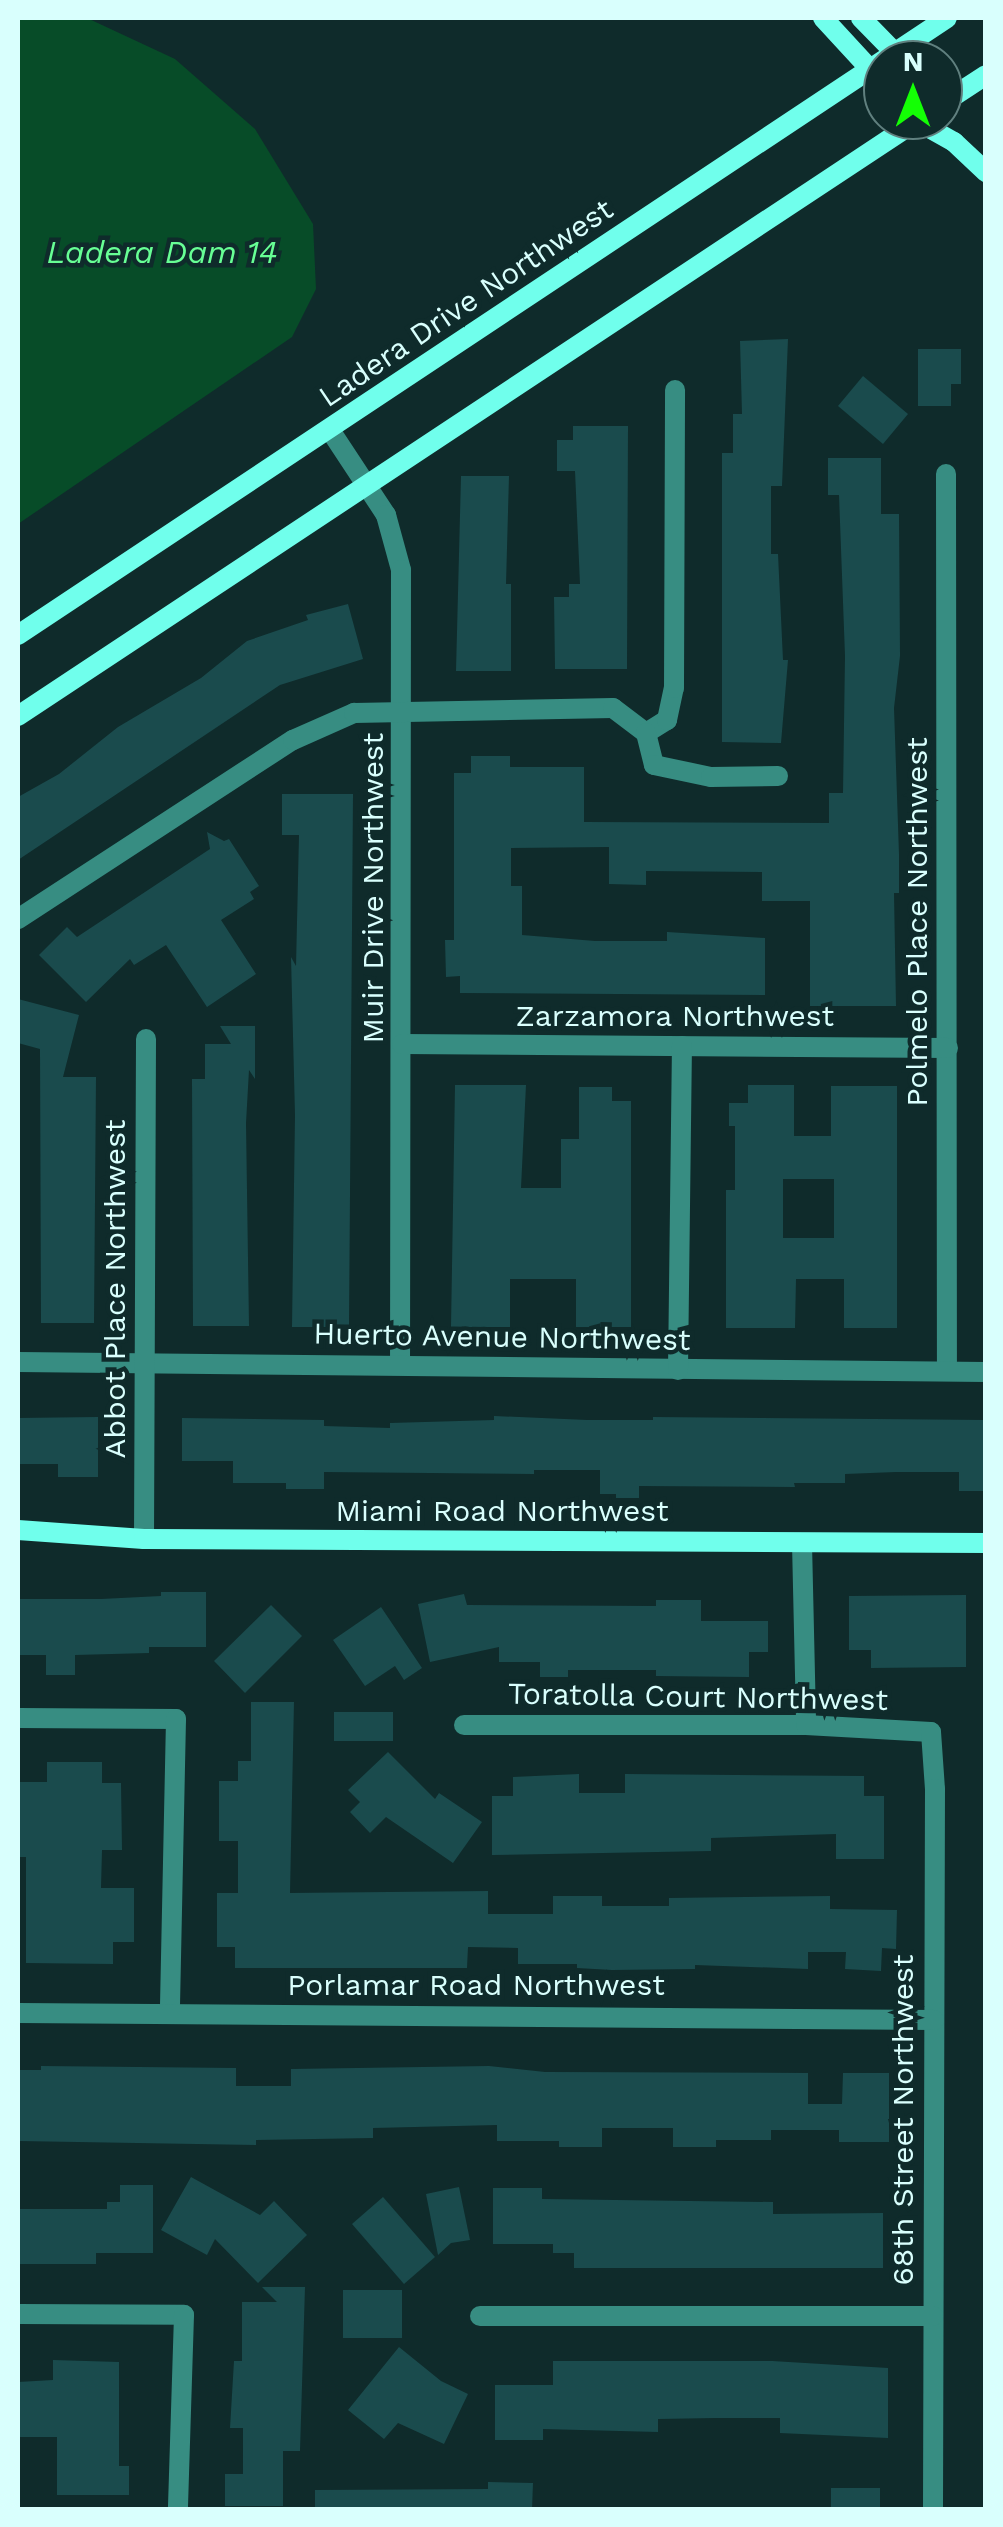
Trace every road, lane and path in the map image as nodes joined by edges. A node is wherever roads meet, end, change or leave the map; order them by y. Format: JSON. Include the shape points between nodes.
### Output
{"nodes":[{"id":1,"x":823,"y":18,"type":"edge"},
{"id":2,"x":860,"y":18,"type":"edge"},
{"id":3,"x":946,"y":18,"type":"edge"},
{"id":4,"x":882,"y":40,"type":"edge"},
{"id":5,"x":918,"y":40,"type":"edge"},
{"id":6,"x":863,"y":60,"type":"edge"},
{"id":7,"x":986,"y":75,"type":"edge"},
{"id":8,"x":863,"y":84,"type":"edge"},
{"id":9,"x":963,"y":90,"type":"edge"},
{"id":10,"x":886,"y":140,"type":"edge"},
{"id":11,"x":951,"y":140,"type":"edge"},
{"id":12,"x":954,"y":142,"type":"joint"},
{"id":13,"x":986,"y":172,"type":"edge"},
{"id":14,"x":674,"y":390,"type":"dead end"},
{"id":15,"x":330,"y":430,"type":"junction"},
{"id":16,"x":946,"y":474,"type":"dead end"},
{"id":17,"x":367,"y":486,"type":"junction"},
{"id":18,"x":18,"y":635,"type":"edge"},
{"id":19,"x":404,"y":710,"type":"junction"},
{"id":20,"x":18,"y":716,"type":"edge"},
{"id":21,"x":646,"y":733,"type":"junction"},
{"id":22,"x":778,"y":776,"type":"dead end"},
{"id":23,"x":18,"y":919,"type":"edge"},
{"id":24,"x":146,"y":1040,"type":"dead end"},
{"id":25,"x":402,"y":1044,"type":"junction"},
{"id":26,"x":682,"y":1046,"type":"junction"},
{"id":27,"x":948,"y":1048,"type":"junction"},
{"id":28,"x":18,"y":1362,"type":"edge"},
{"id":29,"x":144,"y":1362,"type":"junction"},
{"id":30,"x":400,"y":1365,"type":"junction"},
{"id":31,"x":678,"y":1370,"type":"junction"},
{"id":32,"x":947,"y":1371,"type":"junction"},
{"id":33,"x":986,"y":1372,"type":"edge"},
{"id":34,"x":18,"y":1530,"type":"edge"},
{"id":35,"x":144,"y":1539,"type":"junction"},
{"id":36,"x":802,"y":1543,"type":"junction"},
{"id":37,"x":986,"y":1543,"type":"edge"},
{"id":38,"x":18,"y":1718,"type":"edge"},
{"id":39,"x":464,"y":1725,"type":"dead end"},
{"id":40,"x":806,"y":1725,"type":"junction"},
{"id":41,"x":931,"y":1732,"type":"joint"},
{"id":42,"x":18,"y":2013,"type":"edge"},
{"id":43,"x":170,"y":2014,"type":"junction"},
{"id":44,"x":934,"y":2020,"type":"junction"},
{"id":45,"x":18,"y":2314,"type":"edge"},
{"id":46,"x":480,"y":2316,"type":"dead end"},
{"id":47,"x":932,"y":2316,"type":"junction"},
{"id":48,"x":178,"y":2510,"type":"edge"},
{"id":49,"x":933,"y":2510,"type":"edge"}],
"edges":[{"from":1,"to":6,"type":"main road"},
{"from":2,"to":4,"type":"main road"},
{"from":3,"to":5,"type":"main road","name":"Ladera Drive Northwest"},
{"from":7,"to":9,"type":"main road"},
{"from":8,"to":15,"type":"main road","name":"Ladera Drive Northwest"},
{"from":10,"to":17,"type":"main road"},
{"from":11,"to":12,"type":"main road"},
{"from":12,"to":13,"type":"main road"},
{"from":14,"to":21,"type":"street","via":[[674,688],[667,720]]},
{"from":15,"to":17,"type":"street","name":"Muir Drive Northwest"},
{"from":15,"to":18,"type":"main road","name":"Ladera Drive Northwest"},
{"from":16,"to":27,"type":"street","name":"Polmelo Place Northwest"},
{"from":17,"to":19,"type":"street","name":"Muir Drive Northwest","via":[[386,514],[402,570]]},
{"from":17,"to":20,"type":"main road"},
{"from":19,"to":21,"type":"street","via":[[614,708]]},
{"from":19,"to":23,"type":"street","via":[[354,713],[324,723]]},
{"from":19,"to":25,"type":"street","name":"Muir Drive Northwest"},
{"from":21,"to":22,"type":"street","via":[[654,764],[667,769]]},
{"from":24,"to":29,"type":"street","name":"Abbot Place Northwest"},
{"from":25,"to":26,"type":"street","name":"Zarzamora Northwest"},
{"from":25,"to":30,"type":"street","name":"Muir Drive Northwest"},
{"from":26,"to":27,"type":"street","name":"Zarzamora Northwest"},
{"from":26,"to":31,"type":"street"},
{"from":27,"to":32,"type":"street","name":"Polmelo Place Northwest"},
{"from":28,"to":29,"type":"street","name":"Huerto Avenue Northwest"},
{"from":29,"to":30,"type":"street","name":"Huerto Avenue Northwest"},
{"from":29,"to":35,"type":"street","name":"Abbot Place Northwest"},
{"from":30,"to":31,"type":"street","name":"Huerto Avenue Northwest"},
{"from":31,"to":32,"type":"street","name":"Huerto Avenue Northwest"},
{"from":32,"to":33,"type":"street","name":"Huerto Avenue Northwest"},
{"from":34,"to":35,"type":"main road","name":"Miami Road Northwest"},
{"from":35,"to":36,"type":"main road","name":"Miami Road Northwest"},
{"from":36,"to":37,"type":"main road","name":"Miami Road Northwest"},
{"from":36,"to":40,"type":"street"},
{"from":38,"to":43,"type":"street","via":[[176,1719]]},
{"from":39,"to":40,"type":"street","name":"Toratolla Court Northwest"},
{"from":40,"to":41,"type":"street","name":"Toratolla Court Northwest"},
{"from":41,"to":44,"type":"street","name":"68th Street Northwest"},
{"from":42,"to":43,"type":"street","name":"Porlamar Road Northwest"},
{"from":43,"to":44,"type":"street","name":"Porlamar Road Northwest"},
{"from":44,"to":47,"type":"street","name":"68th Street Northwest"},
{"from":45,"to":48,"type":"street","via":[[184,2315]]},
{"from":46,"to":47,"type":"street"},
{"from":47,"to":49,"type":"street","name":"68th Street Northwest"}]}
